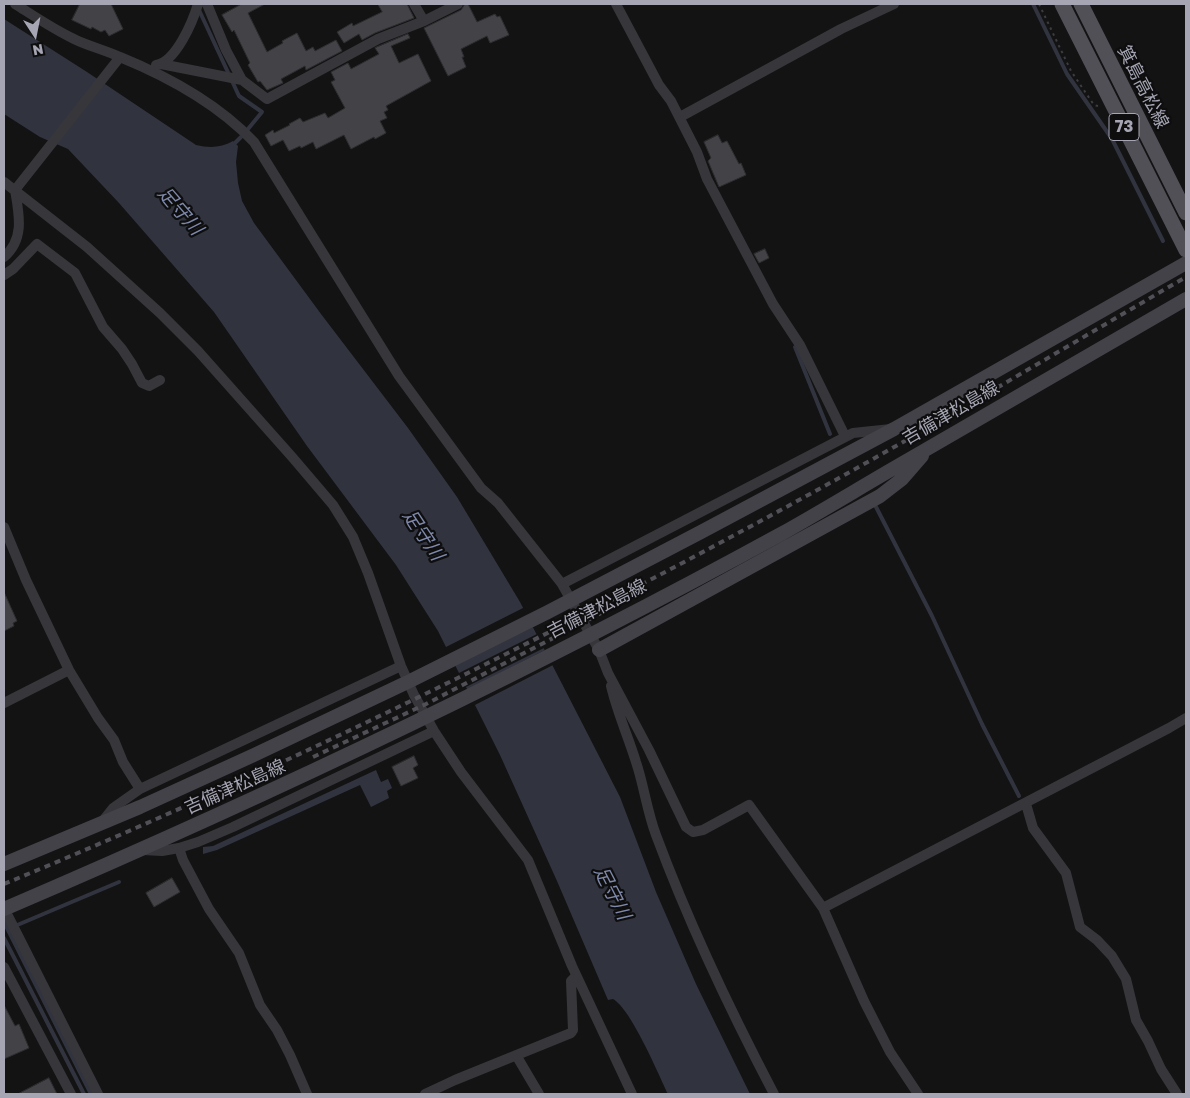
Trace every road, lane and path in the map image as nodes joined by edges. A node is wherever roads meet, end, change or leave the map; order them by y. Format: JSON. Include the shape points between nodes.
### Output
{"nodes":[{"id":1,"x":15,"y":4,"type":"edge"},
{"id":2,"x":198,"y":4,"type":"edge"},
{"id":3,"x":207,"y":4,"type":"edge"},
{"id":4,"x":414,"y":4,"type":"edge"},
{"id":5,"x":458,"y":4,"type":"edge"},
{"id":6,"x":616,"y":4,"type":"edge"},
{"id":7,"x":894,"y":4,"type":"edge"},
{"id":8,"x":1039,"y":4,"type":"edge"},
{"id":9,"x":1062,"y":4,"type":"edge"},
{"id":10,"x":1080,"y":4,"type":"edge"},
{"id":11,"x":424,"y":21,"type":"junction"},
{"id":12,"x":118,"y":60,"type":"junction"},
{"id":13,"x":161,"y":64,"type":"junction"},
{"id":14,"x":143,"y":67,"type":"junction"},
{"id":15,"x":235,"y":78,"type":"junction"},
{"id":16,"x":1103,"y":108,"type":"dead end"},
{"id":17,"x":680,"y":117,"type":"junction"},
{"id":18,"x":4,"y":182,"type":"edge"},
{"id":19,"x":16,"y":188,"type":"junction"},
{"id":20,"x":1186,"y":213,"type":"edge"},
{"id":21,"x":1186,"y":250,"type":"edge"},
{"id":22,"x":4,"y":257,"type":"edge"},
{"id":23,"x":1186,"y":262,"type":"edge"},
{"id":24,"x":4,"y":274,"type":"edge"},
{"id":25,"x":1186,"y":299,"type":"edge"},
{"id":26,"x":160,"y":380,"type":"dead end"},
{"id":27,"x":894,"y":429,"type":"junction"},
{"id":28,"x":845,"y":436,"type":"junction"},
{"id":29,"x":929,"y":448,"type":"junction"},
{"id":30,"x":4,"y":526,"type":"edge"},
{"id":31,"x":562,"y":584,"type":"junction"},
{"id":32,"x":599,"y":650,"type":"junction"},
{"id":33,"x":401,"y":666,"type":"junction"},
{"id":34,"x":68,"y":670,"type":"junction"},
{"id":35,"x":608,"y":673,"type":"junction"},
{"id":36,"x":4,"y":703,"type":"edge"},
{"id":37,"x":1186,"y":718,"type":"edge"},
{"id":38,"x":434,"y":732,"type":"junction"},
{"id":39,"x":140,"y":789,"type":"junction"},
{"id":40,"x":1026,"y":804,"type":"junction"},
{"id":41,"x":100,"y":824,"type":"junction"},
{"id":42,"x":179,"y":848,"type":"junction"},
{"id":43,"x":139,"y":850,"type":"junction"},
{"id":44,"x":4,"y":864,"type":"edge"},
{"id":45,"x":4,"y":908,"type":"edge"},
{"id":46,"x":824,"y":908,"type":"junction"},
{"id":47,"x":4,"y":967,"type":"edge"},
{"id":48,"x":576,"y":976,"type":"junction"},
{"id":49,"x":516,"y":1055,"type":"junction"},
{"id":50,"x":71,"y":1094,"type":"edge"},
{"id":51,"x":98,"y":1094,"type":"edge"},
{"id":52,"x":307,"y":1094,"type":"edge"},
{"id":53,"x":425,"y":1094,"type":"edge"},
{"id":54,"x":539,"y":1094,"type":"edge"},
{"id":55,"x":632,"y":1094,"type":"edge"},
{"id":56,"x":774,"y":1094,"type":"edge"},
{"id":57,"x":918,"y":1094,"type":"edge"},
{"id":58,"x":1177,"y":1094,"type":"edge"}],
"edges":[{"from":1,"to":12,"type":"street","via":[[75,40]]},
{"from":2,"to":13,"type":"street","via":[[186,35]]},
{"from":3,"to":15,"type":"street"},
{"from":4,"to":11,"type":"street"},
{"from":5,"to":11,"type":"street"},
{"from":6,"to":17,"type":"street","via":[[658,86]]},
{"from":7,"to":17,"type":"street","via":[[841,29]]},
{"from":8,"to":16,"type":"path","via":[[1071,71],[1094,105]]},
{"from":9,"to":21,"type":"main road","name":"箕島高松線","number":"73"},
{"from":10,"to":20,"type":"main road","name":"箕島高松線","number":"73"},
{"from":11,"to":15,"type":"street","via":[[378,39],[267,99]]},
{"from":12,"to":14,"type":"street"},
{"from":12,"to":19,"type":"street"},
{"from":13,"to":14,"type":"street"},
{"from":13,"to":15,"type":"street"},
{"from":14,"to":31,"type":"street","via":[[217,108],[254,142],[408,390],[481,488],[498,503]]},
{"from":17,"to":28,"type":"street","via":[[707,179],[773,304],[800,345]]},
{"from":18,"to":19,"type":"street"},
{"from":19,"to":22,"type":"street","via":[[19,226],[16,242]]},
{"from":19,"to":33,"type":"street","via":[[160,313],[198,351],[333,505],[353,537]]},
{"from":23,"to":27,"type":"main road","name":"吉備津松島線"},
{"from":24,"to":26,"type":"street","via":[[13,269],[36,244],[75,273],[103,327],[122,349],[142,383],[149,386]]},
{"from":25,"to":29,"type":"main road","name":"吉備津松島線"},
{"from":27,"to":28,"type":"street"},
{"from":27,"to":41,"type":"main road","name":"吉備津松島線","via":[[539,616],[319,724]]},
{"from":28,"to":31,"type":"street"},
{"from":29,"to":32,"type":"main road","via":[[902,479],[880,496]]},
{"from":29,"to":43,"type":"main road","name":"吉備津松島線","via":[[781,533],[448,706]]},
{"from":30,"to":34,"type":"street"},
{"from":31,"to":32,"type":"street"},
{"from":32,"to":35,"type":"street"},
{"from":33,"to":38,"type":"street"},
{"from":33,"to":39,"type":"street"},
{"from":34,"to":36,"type":"street"},
{"from":34,"to":39,"type":"street","via":[[114,740]]},
{"from":35,"to":46,"type":"street","via":[[686,827],[693,832],[703,830],[749,805]]},
{"from":35,"to":56,"type":"street","via":[[650,816],[681,898],[703,951]]},
{"from":37,"to":40,"type":"street"},
{"from":38,"to":42,"type":"street","via":[[233,827]]},
{"from":38,"to":48,"type":"street","via":[[528,860]]},
{"from":39,"to":41,"type":"street","via":[[113,808]]},
{"from":40,"to":46,"type":"street"},
{"from":40,"to":58,"type":"street","via":[[1033,828],[1066,873],[1080,927],[1112,956],[1126,978],[1136,1020]]},
{"from":41,"to":44,"type":"main road","name":"吉備津松島線"},
{"from":42,"to":43,"type":"street"},
{"from":42,"to":52,"type":"street","via":[[209,910],[239,953],[260,1005],[277,1030]]},
{"from":43,"to":45,"type":"main road","name":"吉備津松島線"},
{"from":45,"to":51,"type":"street"},
{"from":46,"to":57,"type":"street","via":[[864,1001]]},
{"from":47,"to":50,"type":"street"},
{"from":48,"to":49,"type":"street","via":[[571,981],[571,1033]]},
{"from":48,"to":55,"type":"street"},
{"from":49,"to":53,"type":"street"},
{"from":49,"to":54,"type":"street"}]}
